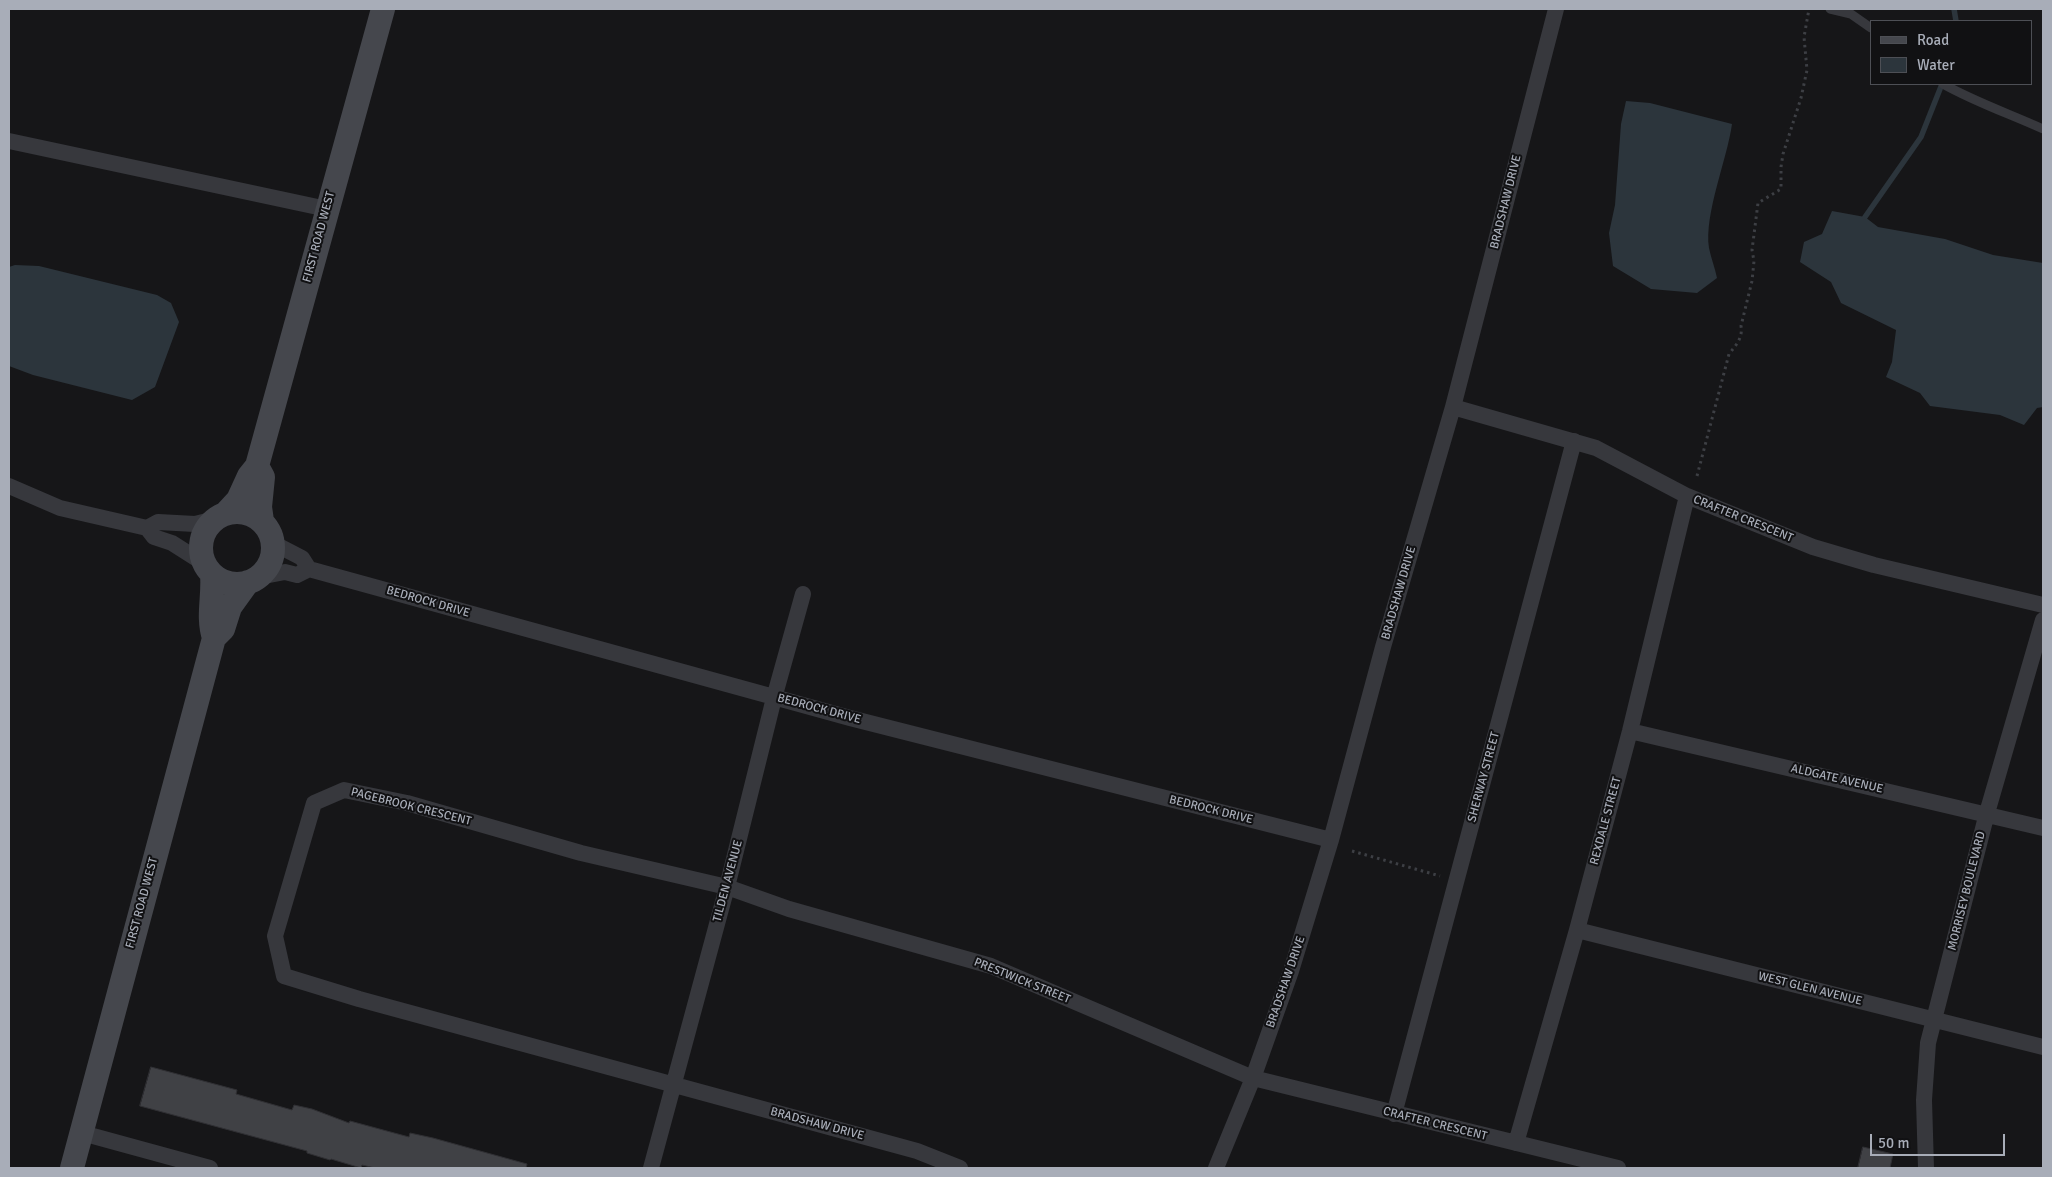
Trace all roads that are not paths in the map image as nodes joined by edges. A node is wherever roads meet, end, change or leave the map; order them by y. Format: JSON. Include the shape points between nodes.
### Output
{"nodes":[{"id":1,"x":383,"y":9,"type":"edge"},
{"id":2,"x":1556,"y":9,"type":"edge"},
{"id":3,"x":1830,"y":9,"type":"edge"},
{"id":4,"x":1870,"y":27,"type":"edge"},
{"id":5,"x":1945,"y":85,"type":"edge"},
{"id":6,"x":2043,"y":129,"type":"edge"},
{"id":7,"x":9,"y":141,"type":"edge"},
{"id":8,"x":327,"y":209,"type":"junction"},
{"id":9,"x":1453,"y":407,"type":"junction"},
{"id":10,"x":1574,"y":441,"type":"junction"},
{"id":11,"x":257,"y":466,"type":"junction"},
{"id":12,"x":9,"y":486,"type":"edge"},
{"id":13,"x":1687,"y":496,"type":"junction"},
{"id":14,"x":221,"y":516,"type":"junction"},
{"id":15,"x":262,"y":521,"type":"junction"},
{"id":16,"x":147,"y":528,"type":"junction"},
{"id":17,"x":273,"y":543,"type":"junction"},
{"id":18,"x":209,"y":569,"type":"junction"},
{"id":19,"x":309,"y":569,"type":"junction"},
{"id":20,"x":253,"y":579,"type":"junction"},
{"id":21,"x":804,"y":594,"type":"dead end"},
{"id":22,"x":2043,"y":605,"type":"edge"},
{"id":23,"x":2043,"y":620,"type":"edge"},
{"id":24,"x":214,"y":638,"type":"junction"},
{"id":25,"x":774,"y":698,"type":"junction"},
{"id":26,"x":1630,"y":731,"type":"junction"},
{"id":27,"x":1987,"y":813,"type":"junction"},
{"id":28,"x":2043,"y":828,"type":"edge"},
{"id":29,"x":1331,"y":840,"type":"junction"},
{"id":30,"x":727,"y":887,"type":"junction"},
{"id":31,"x":1577,"y":930,"type":"junction"},
{"id":32,"x":1934,"y":1020,"type":"junction"},
{"id":33,"x":2043,"y":1047,"type":"edge"},
{"id":34,"x":1253,"y":1078,"type":"junction"},
{"id":35,"x":673,"y":1086,"type":"junction"},
{"id":36,"x":1394,"y":1114,"type":"junction"},
{"id":37,"x":82,"y":1132,"type":"junction"},
{"id":38,"x":1516,"y":1144,"type":"junction"},
{"id":39,"x":72,"y":1168,"type":"edge"},
{"id":40,"x":210,"y":1168,"type":"edge"},
{"id":41,"x":651,"y":1168,"type":"edge"},
{"id":42,"x":960,"y":1168,"type":"edge"},
{"id":43,"x":1216,"y":1168,"type":"edge"},
{"id":44,"x":1618,"y":1168,"type":"edge"},
{"id":45,"x":1926,"y":1168,"type":"edge"}],
"edges":[{"from":1,"to":8,"type":"street","name":"FIRST ROAD WEST"},
{"from":2,"to":9,"type":"street","name":"BRADSHAW DRIVE"},
{"from":3,"to":4,"type":"lane","via":[[1851,14]]},
{"from":5,"to":6,"type":"lane"},
{"from":7,"to":8,"type":"street"},
{"from":8,"to":11,"type":"street","name":"FIRST ROAD WEST"},
{"from":9,"to":10,"type":"street","name":"CRAFTER CRESCENT"},
{"from":9,"to":29,"type":"street","name":"BRADSHAW DRIVE"},
{"from":10,"to":13,"type":"street","name":"CRAFTER CRESCENT","via":[[1596,448]]},
{"from":10,"to":36,"type":"street","name":"SHERWAY STREET"},
{"from":11,"to":14,"type":"street","name":"FIRST ROAD WEST","via":[[238,500]]},
{"from":11,"to":15,"type":"street","name":"FIRST ROAD WEST","via":[[263,477]]},
{"from":12,"to":16,"type":"street","via":[[60,508]]},
{"from":13,"to":22,"type":"street","name":"CRAFTER CRESCENT","via":[[1813,548]]},
{"from":13,"to":26,"type":"street","name":"REXDALE STREET"},
{"from":14,"to":15,"type":"street","via":[[239,512]]},
{"from":14,"to":16,"type":"street","via":[[196,524],[158,522]]},
{"from":14,"to":18,"type":"street","name":"FIRST ROAD WEST","via":[[206,528],[202,540],[201,552]]},
{"from":15,"to":17,"type":"street","name":"FIRST ROAD WEST"},
{"from":16,"to":18,"type":"street","via":[[154,537],[172,543]]},
{"from":17,"to":19,"type":"street","name":"BEDROCK DRIVE","via":[[302,558]]},
{"from":17,"to":20,"type":"street","name":"FIRST ROAD WEST","via":[[267,567]]},
{"from":18,"to":20,"type":"street","via":[[223,581],[235,584]]},
{"from":18,"to":24,"type":"street","name":"FIRST ROAD WEST","via":[[213,589],[209,624]]},
{"from":19,"to":20,"type":"street","name":"BEDROCK DRIVE","via":[[297,575],[285,572]]},
{"from":19,"to":25,"type":"street","name":"BEDROCK DRIVE"},
{"from":20,"to":24,"type":"street","name":"FIRST ROAD WEST","via":[[234,600],[223,629]]},
{"from":21,"to":25,"type":"street","name":"TILDEN AVENUE"},
{"from":23,"to":27,"type":"street","name":"MORRISEY BOULEVARD"},
{"from":24,"to":37,"type":"street","name":"FIRST ROAD WEST"},
{"from":25,"to":29,"type":"street","name":"BEDROCK DRIVE"},
{"from":25,"to":30,"type":"street","name":"TILDEN AVENUE"},
{"from":26,"to":27,"type":"street","name":"ALDGATE AVENUE"},
{"from":26,"to":31,"type":"street","name":"REXDALE STREET"},
{"from":27,"to":28,"type":"street","name":"ALDGATE AVENUE"},
{"from":27,"to":32,"type":"street","name":"MORRISEY BOULEVARD"},
{"from":29,"to":34,"type":"street","name":"BRADSHAW DRIVE","via":[[1291,971]]},
{"from":30,"to":34,"type":"street","name":"PRESTWICK STREET","via":[[789,909],[991,966]]},
{"from":30,"to":35,"type":"street","name":"TILDEN AVENUE"},
{"from":30,"to":35,"type":"street","name":"PAGEBROOK CRESCENT","via":[[581,853],[407,803],[344,790],[314,803],[275,936],[284,976]]},
{"from":31,"to":32,"type":"street","name":"WEST GLEN AVENUE"},
{"from":31,"to":38,"type":"street","name":"REXDALE STREET"},
{"from":32,"to":33,"type":"street","name":"WEST GLEN AVENUE"},
{"from":32,"to":45,"type":"street","name":"MORRISEY BOULEVARD","via":[[1928,1043],[1924,1100]]},
{"from":34,"to":36,"type":"street","name":"CRAFTER CRESCENT"},
{"from":34,"to":43,"type":"street","name":"BRADSHAW DRIVE"},
{"from":35,"to":41,"type":"street","name":"TILDEN AVENUE"},
{"from":35,"to":42,"type":"street","name":"BRADSHAW DRIVE","via":[[917,1151]]},
{"from":36,"to":38,"type":"street","name":"CRAFTER CRESCENT"},
{"from":37,"to":39,"type":"street","name":"FIRST ROAD WEST"},
{"from":37,"to":40,"type":"street"},
{"from":38,"to":44,"type":"street","name":"CRAFTER CRESCENT"}]}
